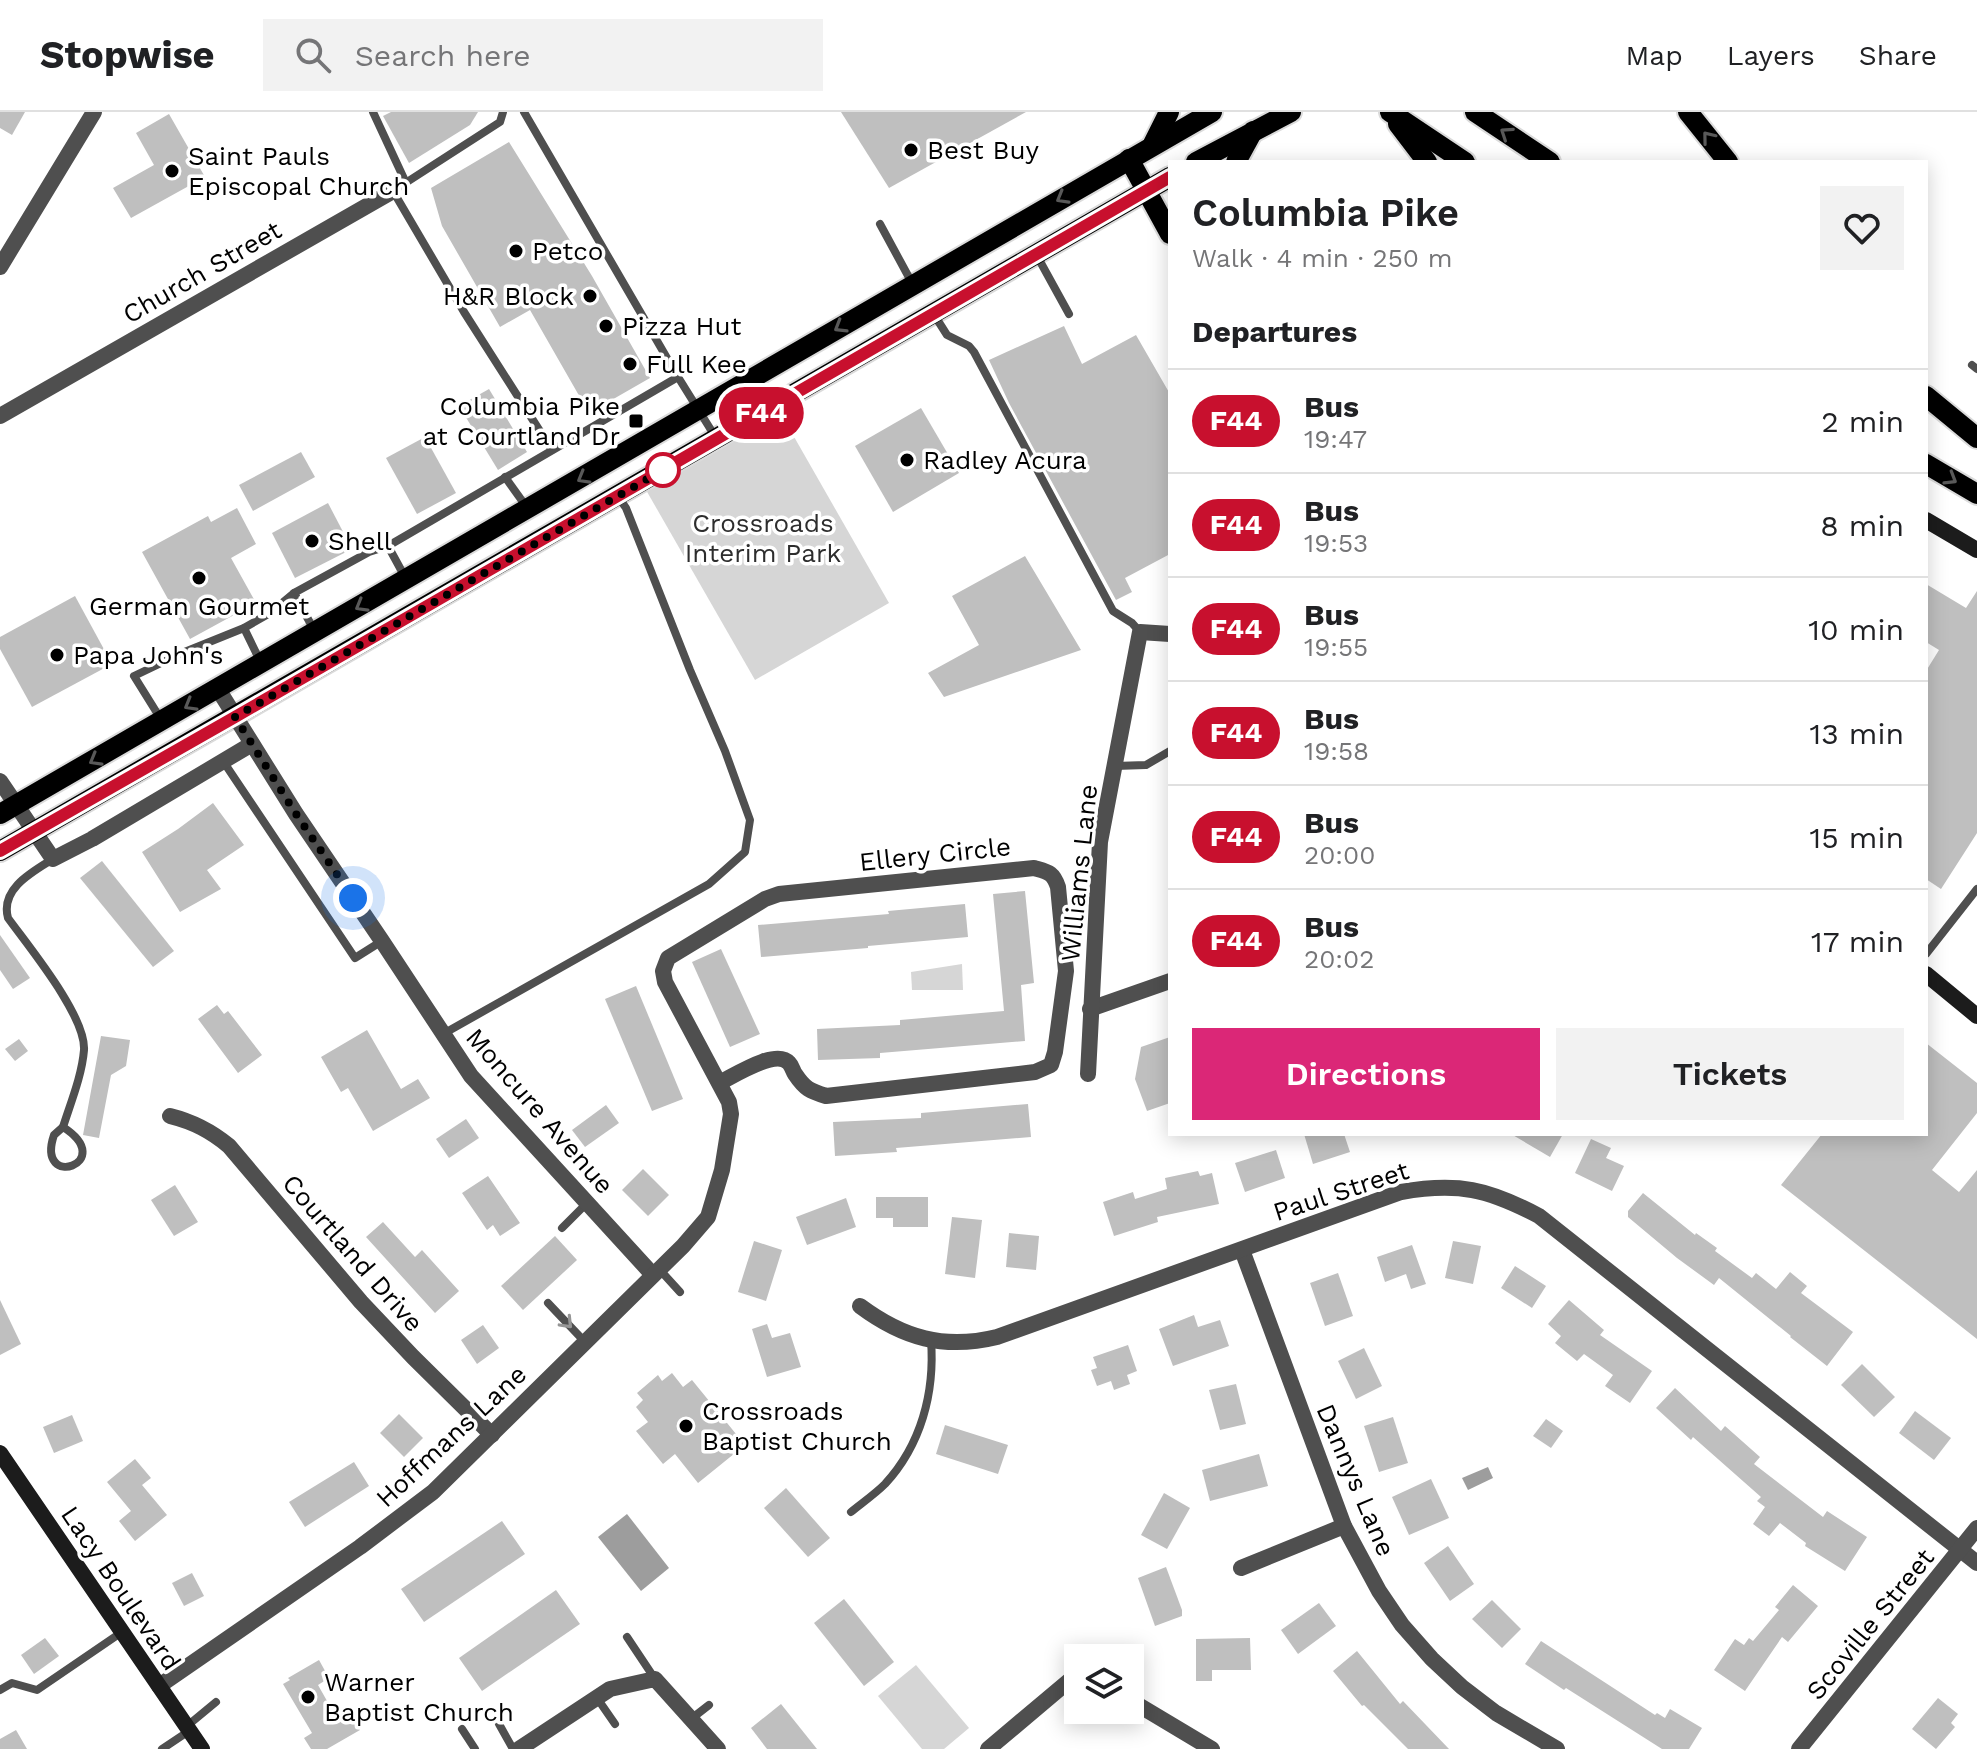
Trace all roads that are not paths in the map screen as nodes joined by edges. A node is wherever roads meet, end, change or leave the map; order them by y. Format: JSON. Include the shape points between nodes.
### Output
{"nodes":[{"id":1,"x":94,"y":112,"type":"edge"},
{"id":2,"x":373,"y":112,"type":"edge"},
{"id":3,"x":503,"y":112,"type":"edge"},
{"id":4,"x":524,"y":112,"type":"edge"},
{"id":5,"x":1169,"y":112,"type":"edge"},
{"id":6,"x":1212,"y":112,"type":"edge"},
{"id":7,"x":1291,"y":112,"type":"edge"},
{"id":8,"x":1389,"y":112,"type":"edge"},
{"id":9,"x":1688,"y":112,"type":"edge"},
{"id":10,"x":1477,"y":114,"type":"edge"},
{"id":11,"x":1253,"y":131,"type":"junction"},
{"id":12,"x":1153,"y":145,"type":"junction"},
{"id":13,"x":1129,"y":159,"type":"junction"},
{"id":14,"x":1200,"y":160,"type":"edge"},
{"id":15,"x":1237,"y":160,"type":"edge"},
{"id":16,"x":1425,"y":160,"type":"edge"},
{"id":17,"x":1462,"y":160,"type":"edge"},
{"id":18,"x":1547,"y":160,"type":"edge"},
{"id":19,"x":1726,"y":160,"type":"edge"},
{"id":20,"x":1168,"y":178,"type":"edge"},
{"id":21,"x":400,"y":187,"type":"junction"},
{"id":22,"x":1145,"y":190,"type":"junction"},
{"id":23,"x":880,"y":224,"type":"dead end"},
{"id":24,"x":1168,"y":230,"type":"edge"},
{"id":25,"x":1036,"y":253,"type":"junction"},
{"id":26,"x":0,"y":267,"type":"edge"},
{"id":27,"x":912,"y":284,"type":"junction"},
{"id":28,"x":933,"y":313,"type":"junction"},
{"id":29,"x":1069,"y":314,"type":"dead end"},
{"id":30,"x":678,"y":377,"type":"junction"},
{"id":31,"x":1928,"y":398,"type":"edge"},
{"id":32,"x":698,"y":410,"type":"junction"},
{"id":33,"x":1928,"y":414,"type":"edge"},
{"id":34,"x":0,"y":416,"type":"edge"},
{"id":35,"x":1977,"y":438,"type":"edge"},
{"id":36,"x":716,"y":439,"type":"junction"},
{"id":37,"x":1977,"y":447,"type":"edge"},
{"id":38,"x":552,"y":450,"type":"junction"},
{"id":39,"x":1928,"y":465,"type":"edge"},
{"id":40,"x":505,"y":477,"type":"junction"},
{"id":41,"x":1977,"y":494,"type":"edge"},
{"id":42,"x":617,"y":496,"type":"junction"},
{"id":43,"x":528,"y":509,"type":"junction"},
{"id":44,"x":1928,"y":521,"type":"edge"},
{"id":45,"x":388,"y":546,"type":"junction"},
{"id":46,"x":1977,"y":550,"type":"edge"},
{"id":47,"x":406,"y":580,"type":"junction"},
{"id":48,"x":294,"y":593,"type":"junction"},
{"id":49,"x":244,"y":628,"type":"junction"},
{"id":50,"x":316,"y":632,"type":"junction"},
{"id":51,"x":1140,"y":632,"type":"junction"},
{"id":52,"x":1168,"y":634,"type":"edge"},
{"id":53,"x":261,"y":663,"type":"junction"},
{"id":54,"x":218,"y":689,"type":"junction"},
{"id":55,"x":235,"y":717,"type":"junction"},
{"id":56,"x":162,"y":721,"type":"junction"},
{"id":57,"x":252,"y":744,"type":"junction"},
{"id":58,"x":1168,"y":752,"type":"edge"},
{"id":59,"x":223,"y":761,"type":"junction"},
{"id":60,"x":1114,"y":766,"type":"junction"},
{"id":61,"x":0,"y":781,"type":"edge"},
{"id":62,"x":8,"y":809,"type":"edge"},
{"id":63,"x":36,"y":831,"type":"junction"},
{"id":64,"x":0,"y":851,"type":"edge"},
{"id":65,"x":53,"y":859,"type":"junction"},
{"id":66,"x":1977,"y":889,"type":"edge"},
{"id":67,"x":382,"y":941,"type":"junction"},
{"id":68,"x":1928,"y":952,"type":"edge"},
{"id":69,"x":1928,"y":976,"type":"edge"},
{"id":70,"x":1168,"y":982,"type":"edge"},
{"id":71,"x":1090,"y":1009,"type":"junction"},
{"id":72,"x":1977,"y":1016,"type":"edge"},
{"id":73,"x":442,"y":1035,"type":"junction"},
{"id":74,"x":1088,"y":1074,"type":"dead end"},
{"id":75,"x":719,"y":1083,"type":"junction"},
{"id":76,"x":170,"y":1116,"type":"dead end"},
{"id":77,"x":63,"y":1127,"type":"junction"},
{"id":78,"x":722,"y":1170,"type":"joint"},
{"id":79,"x":587,"y":1203,"type":"junction"},
{"id":80,"x":562,"y":1228,"type":"dead end"},
{"id":81,"x":1242,"y":1250,"type":"junction"},
{"id":82,"x":656,"y":1272,"type":"junction"},
{"id":83,"x":680,"y":1292,"type":"dead end"},
{"id":84,"x":548,"y":1303,"type":"dead end"},
{"id":85,"x":860,"y":1306,"type":"dead end"},
{"id":86,"x":931,"y":1340,"type":"junction"},
{"id":87,"x":585,"y":1342,"type":"junction"},
{"id":88,"x":492,"y":1435,"type":"junction"},
{"id":89,"x":0,"y":1453,"type":"edge"},
{"id":90,"x":851,"y":1512,"type":"dead end"},
{"id":91,"x":1344,"y":1526,"type":"junction"},
{"id":92,"x":1977,"y":1528,"type":"edge"},
{"id":93,"x":1960,"y":1550,"type":"junction"},
{"id":94,"x":1977,"y":1563,"type":"edge"},
{"id":95,"x":1241,"y":1568,"type":"dead end"},
{"id":96,"x":122,"y":1632,"type":"junction"},
{"id":97,"x":627,"y":1637,"type":"dead end"},
{"id":98,"x":655,"y":1679,"type":"junction"},
{"id":99,"x":1064,"y":1685,"type":"edge"},
{"id":100,"x":159,"y":1686,"type":"junction"},
{"id":101,"x":0,"y":1690,"type":"edge"},
{"id":102,"x":597,"y":1697,"type":"junction"},
{"id":103,"x":216,"y":1702,"type":"dead end"},
{"id":104,"x":709,"y":1705,"type":"dead end"},
{"id":105,"x":1144,"y":1708,"type":"edge"},
{"id":106,"x":691,"y":1719,"type":"junction"},
{"id":107,"x":499,"y":1724,"type":"dead end"},
{"id":108,"x":615,"y":1724,"type":"dead end"},
{"id":109,"x":188,"y":1728,"type":"junction"},
{"id":110,"x":462,"y":1729,"type":"dead end"},
{"id":111,"x":162,"y":1749,"type":"edge"},
{"id":112,"x":202,"y":1749,"type":"edge"},
{"id":113,"x":475,"y":1749,"type":"edge"},
{"id":114,"x":516,"y":1749,"type":"edge"},
{"id":115,"x":718,"y":1749,"type":"edge"},
{"id":116,"x":988,"y":1749,"type":"edge"},
{"id":117,"x":1212,"y":1749,"type":"edge"},
{"id":118,"x":1557,"y":1749,"type":"edge"},
{"id":119,"x":1799,"y":1749,"type":"edge"}],
"edges":[{"from":1,"to":26,"type":"street"},
{"from":2,"to":21,"type":"lane"},
{"from":3,"to":21,"type":"lane","name":"Church Street","via":[[500,122]]},
{"from":4,"to":30,"type":"lane"},
{"from":5,"to":12,"type":"main road"},
{"from":6,"to":12,"type":"main road"},
{"from":7,"to":11,"type":"main road"},
{"from":8,"to":16,"type":"main road"},
{"from":8,"to":17,"type":"main road"},
{"from":19,"to":9,"type":"main road","one_way":true},
{"from":18,"to":10,"type":"main road","one_way":true},
{"from":11,"to":14,"type":"main road"},
{"from":11,"to":15,"type":"main road"},
{"from":12,"to":13,"type":"main road"},
{"from":13,"to":22,"type":"main road"},
{"from":13,"to":27,"type":"main road","one_way":true},
{"from":20,"to":22,"type":"main road"},
{"from":21,"to":34,"type":"street","name":"Church Street"},
{"from":21,"to":38,"type":"lane","via":[[464,312]]},
{"from":22,"to":24,"type":"main road"},
{"from":22,"to":25,"type":"main road"},
{"from":23,"to":27,"type":"lane"},
{"from":25,"to":28,"type":"main road"},
{"from":25,"to":29,"type":"lane"},
{"from":27,"to":32,"type":"main road","one_way":true},
{"from":28,"to":36,"type":"main road"},
{"from":28,"to":51,"type":"lane","via":[[947,335],[974,352],[1113,611]]},
{"from":30,"to":32,"type":"lane"},
{"from":30,"to":38,"type":"lane"},
{"from":31,"to":35,"type":"main road"},
{"from":32,"to":36,"type":"lane"},
{"from":32,"to":43,"type":"main road","one_way":true},
{"from":33,"to":37,"type":"main road"},
{"from":36,"to":42,"type":"main road"},
{"from":38,"to":40,"type":"lane"},
{"from":39,"to":41,"type":"main road","one_way":true},
{"from":40,"to":43,"type":"lane"},
{"from":40,"to":45,"type":"lane"},
{"from":42,"to":55,"type":"main road"},
{"from":42,"to":73,"type":"lane","via":[[750,820],[745,852],[709,884]]},
{"from":43,"to":47,"type":"main road"},
{"from":44,"to":46,"type":"street"},
{"from":45,"to":47,"type":"lane"},
{"from":45,"to":48,"type":"lane"},
{"from":47,"to":50,"type":"main road","one_way":true},
{"from":48,"to":49,"type":"lane"},
{"from":48,"to":50,"type":"lane"},
{"from":49,"to":53,"type":"lane"},
{"from":49,"to":56,"type":"lane","via":[[134,676]]},
{"from":50,"to":53,"type":"main road"},
{"from":51,"to":52,"type":"street"},
{"from":51,"to":60,"type":"street","name":"Williams Lane"},
{"from":53,"to":54,"type":"main road"},
{"from":54,"to":55,"type":"street","name":"Moncure Avenue"},
{"from":54,"to":56,"type":"main road","one_way":true},
{"from":55,"to":57,"type":"street","name":"Moncure Avenue"},
{"from":55,"to":63,"type":"main road"},
{"from":56,"to":62,"type":"main road","one_way":true},
{"from":57,"to":59,"type":"street"},
{"from":57,"to":67,"type":"street","name":"Moncure Avenue"},
{"from":58,"to":60,"type":"lane","via":[[1146,765]]},
{"from":59,"to":65,"type":"street"},
{"from":59,"to":67,"type":"lane","via":[[355,958]]},
{"from":60,"to":71,"type":"street","name":"Williams Lane","via":[[1100,842]]},
{"from":61,"to":62,"type":"street"},
{"from":62,"to":63,"type":"street"},
{"from":63,"to":64,"type":"main road"},
{"from":63,"to":65,"type":"street"},
{"from":65,"to":77,"type":"lane","via":[[12,890],[5,908],[82,1032],[82,1061]]},
{"from":66,"to":68,"type":"lane"},
{"from":67,"to":73,"type":"street","name":"Moncure Avenue"},
{"from":69,"to":72,"type":"street"},
{"from":70,"to":71,"type":"street"},
{"from":71,"to":74,"type":"street","name":"Williams Lane"},
{"from":73,"to":79,"type":"street","name":"Moncure Avenue","via":[[488,1096]]},
{"from":75,"to":75,"type":"street","name":"Ellery Circle","via":[[665,982],[668,958],[678,950],[779,894],[1034,868],[1055,877],[1066,971],[1051,1065],[1035,1072],[826,1096],[807,1090],[781,1058]]},
{"from":75,"to":78,"type":"street","name":"Ellery Circle","via":[[731,1114]]},
{"from":76,"to":88,"type":"street","name":"Courtland Drive","via":[[192,1121],[229,1146],[361,1302]]},
{"from":77,"to":77,"type":"lane","via":[[54,1135],[51,1154],[54,1162],[67,1168],[81,1162],[83,1154],[79,1141]]},
{"from":78,"to":82,"type":"street","name":"Hoffmans Lane","via":[[708,1217]]},
{"from":79,"to":80,"type":"lane"},
{"from":79,"to":82,"type":"street","name":"Moncure Avenue"},
{"from":81,"to":86,"type":"street","name":"Paul Street","via":[[997,1337],[956,1343]]},
{"from":81,"to":91,"type":"street","name":"Dannys Lane"},
{"from":81,"to":93,"type":"street","name":"Paul Street","via":[[1401,1192],[1454,1187],[1508,1199],[1539,1216]]},
{"from":82,"to":83,"type":"lane"},
{"from":82,"to":87,"type":"street","name":"Hoffmans Lane"},
{"from":84,"to":87,"type":"lane","one_way":true},
{"from":85,"to":86,"type":"street","name":"Paul Street","via":[[904,1333]]},
{"from":86,"to":90,"type":"lane","via":[[933,1363],[918,1436],[883,1485]]},
{"from":87,"to":88,"type":"street","name":"Hoffmans Lane"},
{"from":88,"to":100,"type":"street","name":"Hoffmans Lane","via":[[433,1492]]},
{"from":89,"to":96,"type":"street","name":"Lacy Boulevard"},
{"from":91,"to":95,"type":"street"},
{"from":91,"to":118,"type":"street","name":"Dannys Lane","via":[[1379,1591],[1432,1659],[1496,1713]]},
{"from":92,"to":93,"type":"street","name":"Scoville Street"},
{"from":93,"to":94,"type":"street","name":"Paul Street"},
{"from":93,"to":119,"type":"street","name":"Scoville Street"},
{"from":96,"to":100,"type":"street","name":"Lacy Boulevard"},
{"from":96,"to":101,"type":"lane","via":[[37,1690],[12,1683]]},
{"from":97,"to":98,"type":"lane"},
{"from":98,"to":102,"type":"street"},
{"from":98,"to":106,"type":"street"},
{"from":99,"to":116,"type":"street"},
{"from":100,"to":109,"type":"street","name":"Lacy Boulevard"},
{"from":102,"to":108,"type":"lane"},
{"from":102,"to":114,"type":"street"},
{"from":103,"to":109,"type":"lane"},
{"from":104,"to":106,"type":"lane"},
{"from":105,"to":117,"type":"street"},
{"from":106,"to":115,"type":"street"},
{"from":107,"to":114,"type":"lane"},
{"from":109,"to":111,"type":"lane"},
{"from":109,"to":112,"type":"street","name":"Lacy Boulevard"},
{"from":110,"to":113,"type":"lane"}]}
